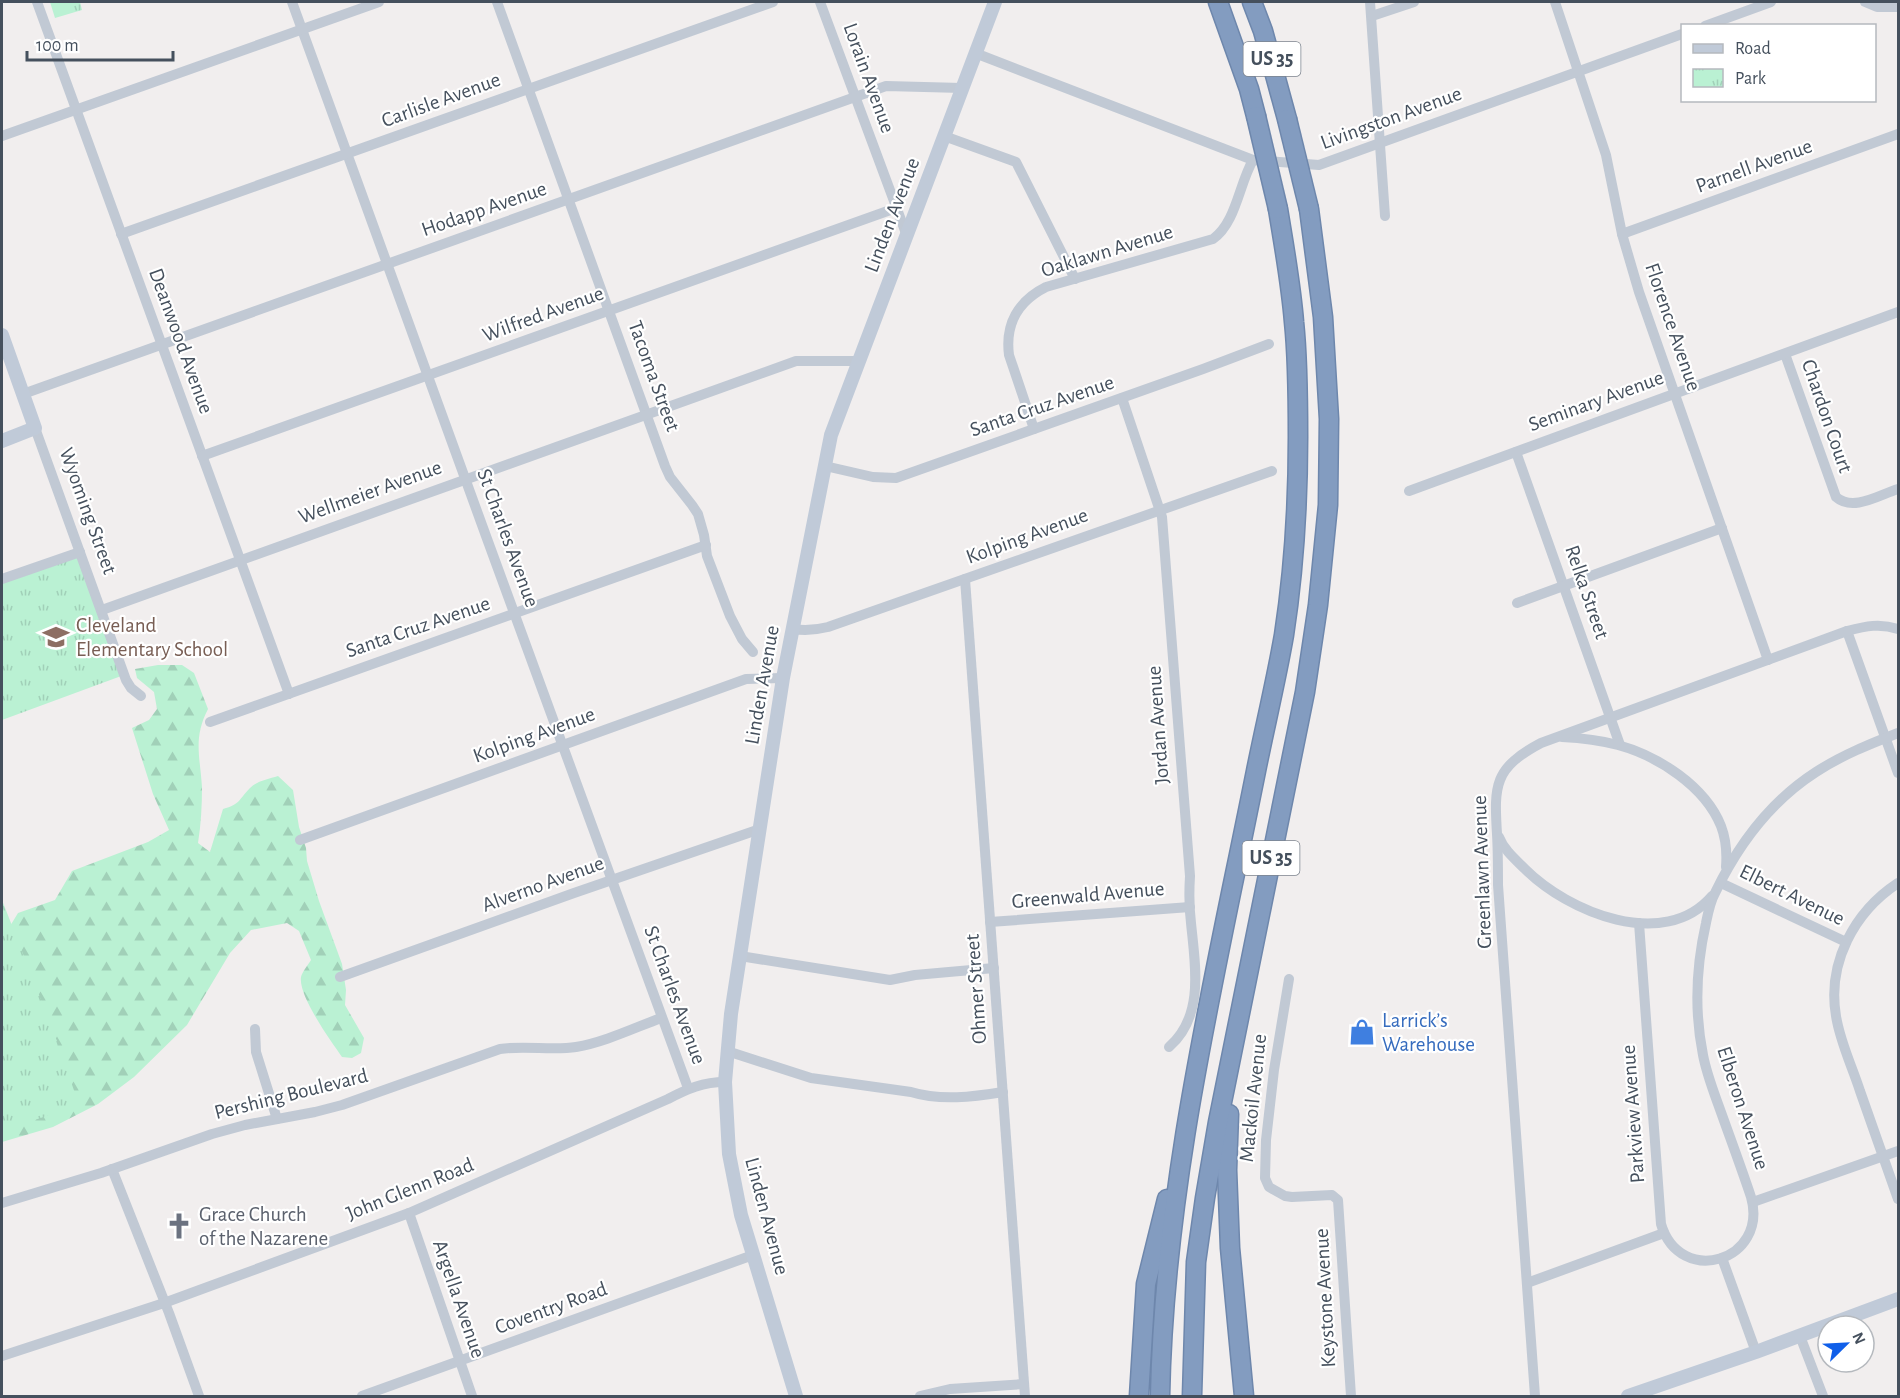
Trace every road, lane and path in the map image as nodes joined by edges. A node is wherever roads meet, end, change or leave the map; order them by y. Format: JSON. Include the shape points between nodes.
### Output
{"nodes":[{"id":1,"x":37,"y":2,"type":"edge"},
{"id":2,"x":292,"y":2,"type":"edge"},
{"id":3,"x":379,"y":2,"type":"edge"},
{"id":4,"x":498,"y":2,"type":"edge"},
{"id":5,"x":773,"y":2,"type":"edge"},
{"id":6,"x":820,"y":2,"type":"edge"},
{"id":7,"x":995,"y":2,"type":"edge"},
{"id":8,"x":1218,"y":2,"type":"edge"},
{"id":9,"x":1252,"y":2,"type":"edge"},
{"id":10,"x":1370,"y":2,"type":"edge"},
{"id":11,"x":1414,"y":2,"type":"edge"},
{"id":12,"x":1555,"y":2,"type":"edge"},
{"id":13,"x":1771,"y":2,"type":"edge"},
{"id":14,"x":1865,"y":2,"type":"edge"},
{"id":15,"x":1899,"y":7,"type":"edge"},
{"id":16,"x":1372,"y":16,"type":"junction"},
{"id":17,"x":1710,"y":24,"type":"edge"},
{"id":18,"x":302,"y":29,"type":"junction"},
{"id":19,"x":1681,"y":35,"type":"edge"},
{"id":20,"x":975,"y":53,"type":"junction"},
{"id":21,"x":1579,"y":72,"type":"junction"},
{"id":22,"x":963,"y":88,"type":"junction"},
{"id":23,"x":529,"y":89,"type":"junction"},
{"id":24,"x":855,"y":97,"type":"junction"},
{"id":25,"x":76,"y":110,"type":"junction"},
{"id":26,"x":1899,"y":134,"type":"edge"},
{"id":27,"x":2,"y":136,"type":"edge"},
{"id":28,"x":944,"y":136,"type":"junction"},
{"id":29,"x":1380,"y":143,"type":"junction"},
{"id":30,"x":347,"y":154,"type":"junction"},
{"id":31,"x":1253,"y":160,"type":"junction"},
{"id":32,"x":569,"y":200,"type":"junction"},
{"id":33,"x":896,"y":208,"type":"junction"},
{"id":34,"x":1385,"y":216,"type":"dead end"},
{"id":35,"x":121,"y":234,"type":"junction"},
{"id":36,"x":1622,"y":234,"type":"junction"},
{"id":37,"x":907,"y":236,"type":"junction"},
{"id":38,"x":387,"y":264,"type":"junction"},
{"id":39,"x":1075,"y":279,"type":"junction"},
{"id":40,"x":609,"y":311,"type":"junction"},
{"id":41,"x":1899,"y":312,"type":"edge"},
{"id":42,"x":2,"y":335,"type":"edge"},
{"id":43,"x":1269,"y":344,"type":"dead end"},
{"id":44,"x":161,"y":345,"type":"junction"},
{"id":45,"x":1785,"y":354,"type":"junction"},
{"id":46,"x":858,"y":362,"type":"junction"},
{"id":47,"x":427,"y":376,"type":"junction"},
{"id":48,"x":1674,"y":393,"type":"junction"},
{"id":49,"x":23,"y":394,"type":"junction"},
{"id":50,"x":1122,"y":398,"type":"junction"},
{"id":51,"x":647,"y":414,"type":"junction"},
{"id":52,"x":35,"y":428,"type":"junction"},
{"id":53,"x":1034,"y":429,"type":"junction"},
{"id":54,"x":2,"y":441,"type":"edge"},
{"id":55,"x":1516,"y":452,"type":"junction"},
{"id":56,"x":202,"y":456,"type":"junction"},
{"id":57,"x":825,"y":466,"type":"junction"},
{"id":58,"x":1272,"y":471,"type":"dead end"},
{"id":59,"x":465,"y":479,"type":"junction"},
{"id":60,"x":1898,"y":489,"type":"edge"},
{"id":61,"x":1408,"y":491,"type":"dead end"},
{"id":62,"x":1160,"y":509,"type":"junction"},
{"id":63,"x":1722,"y":528,"type":"junction"},
{"id":64,"x":706,"y":545,"type":"junction"},
{"id":65,"x":80,"y":552,"type":"junction"},
{"id":66,"x":240,"y":560,"type":"junction"},
{"id":67,"x":2,"y":579,"type":"edge"},
{"id":68,"x":965,"y":579,"type":"junction"},
{"id":69,"x":1564,"y":585,"type":"junction"},
{"id":70,"x":1517,"y":603,"type":"dead end"},
{"id":71,"x":102,"y":610,"type":"junction"},
{"id":72,"x":515,"y":613,"type":"junction"},
{"id":73,"x":1899,"y":628,"type":"edge"},
{"id":74,"x":794,"y":629,"type":"junction"},
{"id":75,"x":1847,"y":631,"type":"junction"},
{"id":76,"x":753,"y":652,"type":"dead end"},
{"id":77,"x":1768,"y":660,"type":"junction"},
{"id":78,"x":783,"y":678,"type":"junction"},
{"id":79,"x":288,"y":694,"type":"junction"},
{"id":80,"x":141,"y":696,"type":"dead end"},
{"id":81,"x":1609,"y":718,"type":"junction"},
{"id":82,"x":210,"y":722,"type":"dead end"},
{"id":83,"x":1899,"y":733,"type":"edge"},
{"id":84,"x":1557,"y":737,"type":"junction"},
{"id":85,"x":1886,"y":738,"type":"junction"},
{"id":86,"x":563,"y":745,"type":"junction"},
{"id":87,"x":1620,"y":746,"type":"junction"},
{"id":88,"x":1899,"y":773,"type":"edge"},
{"id":89,"x":760,"y":829,"type":"junction"},
{"id":90,"x":1497,"y":832,"type":"junction"},
{"id":91,"x":300,"y":840,"type":"dead end"},
{"id":92,"x":1726,"y":871,"type":"junction"},
{"id":93,"x":612,"y":880,"type":"junction"},
{"id":94,"x":1721,"y":883,"type":"junction"},
{"id":95,"x":1899,"y":883,"type":"edge"},
{"id":96,"x":1714,"y":894,"type":"junction"},
{"id":97,"x":1190,"y":907,"type":"junction"},
{"id":98,"x":990,"y":922,"type":"junction"},
{"id":99,"x":1639,"y":923,"type":"junction"},
{"id":100,"x":1846,"y":942,"type":"junction"},
{"id":101,"x":740,"y":956,"type":"junction"},
{"id":102,"x":994,"y":968,"type":"junction"},
{"id":103,"x":340,"y":977,"type":"dead end"},
{"id":104,"x":1288,"y":979,"type":"dead end"},
{"id":105,"x":661,"y":1018,"type":"junction"},
{"id":106,"x":255,"y":1029,"type":"dead end"},
{"id":107,"x":1169,"y":1047,"type":"dead end"},
{"id":108,"x":727,"y":1051,"type":"junction"},
{"id":109,"x":1232,"y":1055,"type":"junction"},
{"id":110,"x":725,"y":1082,"type":"junction"},
{"id":111,"x":1195,"y":1083,"type":"junction"},
{"id":112,"x":688,"y":1088,"type":"junction"},
{"id":113,"x":1003,"y":1092,"type":"junction"},
{"id":114,"x":277,"y":1119,"type":"junction"},
{"id":115,"x":1899,"y":1151,"type":"edge"},
{"id":116,"x":1883,"y":1157,"type":"junction"},
{"id":117,"x":112,"y":1169,"type":"junction"},
{"id":118,"x":1336,"y":1197,"type":"joint"},
{"id":119,"x":1899,"y":1199,"type":"edge"},
{"id":120,"x":1753,"y":1202,"type":"junction"},
{"id":121,"x":2,"y":1203,"type":"edge"},
{"id":122,"x":409,"y":1213,"type":"junction"},
{"id":123,"x":1664,"y":1233,"type":"junction"},
{"id":124,"x":753,"y":1255,"type":"junction"},
{"id":125,"x":1722,"y":1258,"type":"junction"},
{"id":126,"x":1527,"y":1283,"type":"junction"},
{"id":127,"x":1899,"y":1299,"type":"edge"},
{"id":128,"x":164,"y":1303,"type":"junction"},
{"id":129,"x":1800,"y":1336,"type":"junction"},
{"id":130,"x":1756,"y":1352,"type":"junction"},
{"id":131,"x":2,"y":1356,"type":"edge"},
{"id":132,"x":459,"y":1361,"type":"junction"},
{"id":133,"x":1024,"y":1384,"type":"junction"},
{"id":134,"x":199,"y":1396,"type":"edge"},
{"id":135,"x":362,"y":1396,"type":"edge"},
{"id":136,"x":472,"y":1396,"type":"edge"},
{"id":137,"x":796,"y":1396,"type":"edge"},
{"id":138,"x":920,"y":1396,"type":"edge"},
{"id":139,"x":1025,"y":1396,"type":"edge"},
{"id":140,"x":1139,"y":1396,"type":"edge"},
{"id":141,"x":1160,"y":1396,"type":"edge"},
{"id":142,"x":1192,"y":1396,"type":"edge"},
{"id":143,"x":1244,"y":1396,"type":"edge"},
{"id":144,"x":1351,"y":1396,"type":"edge"},
{"id":145,"x":1535,"y":1396,"type":"edge"},
{"id":146,"x":1628,"y":1396,"type":"edge"},
{"id":147,"x":1823,"y":1396,"type":"edge"}],
"edges":[{"from":1,"to":25,"type":"street","name":"Deanwood Avenue"},
{"from":2,"to":18,"type":"street","name":"St Charles Avenue"},
{"from":3,"to":18,"type":"street"},
{"from":4,"to":23,"type":"street","name":"Tacoma Street"},
{"from":5,"to":23,"type":"street","name":"Carlisle Avenue"},
{"from":6,"to":24,"type":"street","name":"Lorain Avenue"},
{"from":7,"to":20,"type":"main road","name":"Linden Avenue"},
{"from":8,"to":111,"type":"highway","number":"US 35","bridge":true,"via":[[1249,89],[1278,209],[1295,324],[1298,400],[1295,536],[1284,634]]},
{"from":9,"to":109,"type":"highway","number":"US 35","bridge":true,"via":[[1287,119],[1309,209],[1318,267],[1329,419],[1328,505],[1305,692]]},
{"from":10,"to":16,"type":"street"},
{"from":11,"to":16,"type":"street"},
{"from":12,"to":21,"type":"street","name":"Florence Avenue"},
{"from":13,"to":17,"type":"street"},
{"from":14,"to":15,"type":"street","via":[[1877,7]]},
{"from":16,"to":29,"type":"street"},
{"from":18,"to":25,"type":"street"},
{"from":18,"to":30,"type":"street","name":"St Charles Avenue"},
{"from":19,"to":21,"type":"street","name":"Livingston Avenue"},
{"from":20,"to":22,"type":"main road","name":"Linden Avenue"},
{"from":20,"to":31,"type":"street","name":"Livingston Avenue"},
{"from":21,"to":29,"type":"street","name":"Livingston Avenue"},
{"from":21,"to":36,"type":"street","name":"Florence Avenue","via":[[1606,155]]},
{"from":22,"to":24,"type":"street","name":"Hodapp Avenue","via":[[893,86]]},
{"from":22,"to":28,"type":"main road","name":"Linden Avenue"},
{"from":23,"to":30,"type":"street","name":"Carlisle Avenue"},
{"from":23,"to":32,"type":"street","name":"Tacoma Street"},
{"from":24,"to":32,"type":"street","name":"Hodapp Avenue"},
{"from":24,"to":33,"type":"street","name":"Lorain Avenue"},
{"from":25,"to":27,"type":"street"},
{"from":25,"to":35,"type":"street","name":"Deanwood Avenue"},
{"from":26,"to":36,"type":"street","name":"Parnell Avenue"},
{"from":28,"to":37,"type":"main road","name":"Linden Avenue"},
{"from":28,"to":39,"type":"street","via":[[1016,162]]},
{"from":29,"to":31,"type":"street","name":"Livingston Avenue","via":[[1319,165]]},
{"from":29,"to":34,"type":"street"},
{"from":30,"to":35,"type":"street","name":"Carlisle Avenue"},
{"from":30,"to":38,"type":"street","name":"St Charles Avenue"},
{"from":31,"to":39,"type":"street","name":"Oaklawn Avenue","via":[[1219,235]]},
{"from":32,"to":38,"type":"street","name":"Hodapp Avenue"},
{"from":32,"to":40,"type":"street","name":"Tacoma Street"},
{"from":33,"to":37,"type":"street","name":"Lorain Avenue"},
{"from":33,"to":40,"type":"street","name":"Wilfred Avenue"},
{"from":35,"to":44,"type":"street","name":"Deanwood Avenue"},
{"from":36,"to":48,"type":"street","name":"Florence Avenue"},
{"from":37,"to":46,"type":"main road","name":"Linden Avenue"},
{"from":38,"to":44,"type":"street","name":"Hodapp Avenue"},
{"from":38,"to":47,"type":"street","name":"St Charles Avenue"},
{"from":39,"to":53,"type":"street","name":"Oaklawn Avenue","via":[[1036,292],[1020,307],[1011,323],[1009,355]]},
{"from":40,"to":47,"type":"street","name":"Wilfred Avenue"},
{"from":40,"to":51,"type":"street","name":"Tacoma Street"},
{"from":41,"to":45,"type":"street","name":"Seminary Avenue"},
{"from":42,"to":49,"type":"main road","name":"Wyoming Street"},
{"from":43,"to":50,"type":"street","name":"Santa Cruz Avenue"},
{"from":44,"to":49,"type":"street","name":"Hodapp Avenue"},
{"from":44,"to":56,"type":"street","name":"Deanwood Avenue"},
{"from":45,"to":48,"type":"street","name":"Seminary Avenue"},
{"from":45,"to":60,"type":"street","name":"Chardon Court","via":[[1836,497],[1855,504]]},
{"from":46,"to":51,"type":"street","name":"Wellmeier Avenue","via":[[796,361]]},
{"from":46,"to":57,"type":"main road","name":"Linden Avenue","via":[[831,435]]},
{"from":47,"to":56,"type":"street","name":"Wilfred Avenue"},
{"from":47,"to":59,"type":"street","name":"St Charles Avenue"},
{"from":48,"to":55,"type":"street","name":"Seminary Avenue"},
{"from":48,"to":63,"type":"street","name":"Florence Avenue"},
{"from":49,"to":52,"type":"main road","name":"Wyoming Street"},
{"from":50,"to":53,"type":"street","name":"Santa Cruz Avenue"},
{"from":50,"to":62,"type":"street","name":"Jordan Avenue"},
{"from":51,"to":59,"type":"street","name":"Wellmeier Avenue"},
{"from":51,"to":64,"type":"street","name":"Tacoma Street","via":[[670,477],[698,514]]},
{"from":52,"to":54,"type":"main road"},
{"from":52,"to":65,"type":"street","name":"Wyoming Street"},
{"from":53,"to":57,"type":"street","name":"Santa Cruz Avenue","via":[[896,478]]},
{"from":55,"to":61,"type":"street","name":"Seminary Avenue"},
{"from":55,"to":69,"type":"street","name":"Relka Street"},
{"from":56,"to":66,"type":"street","name":"Deanwood Avenue"},
{"from":57,"to":74,"type":"main road","name":"Linden Avenue"},
{"from":58,"to":62,"type":"street","name":"Kolping Avenue"},
{"from":59,"to":66,"type":"street","name":"Wellmeier Avenue"},
{"from":59,"to":72,"type":"street","name":"St Charles Avenue"},
{"from":62,"to":68,"type":"street","name":"Kolping Avenue"},
{"from":62,"to":97,"type":"street","name":"Jordan Avenue","via":[[1167,555]]},
{"from":63,"to":69,"type":"street"},
{"from":63,"to":77,"type":"street","name":"Florence Avenue"},
{"from":64,"to":72,"type":"street","name":"Santa Cruz Avenue"},
{"from":64,"to":76,"type":"street","name":"Tacoma Street","via":[[734,623]]},
{"from":65,"to":67,"type":"street"},
{"from":65,"to":71,"type":"street","name":"Wyoming Street"},
{"from":66,"to":71,"type":"street","name":"Wellmeier Avenue"},
{"from":66,"to":79,"type":"street","name":"Deanwood Avenue"},
{"from":68,"to":74,"type":"street","name":"Kolping Avenue","via":[[828,627]]},
{"from":68,"to":98,"type":"street","name":"Ohmer Street"},
{"from":69,"to":70,"type":"street"},
{"from":69,"to":81,"type":"street","name":"Relka Street"},
{"from":71,"to":80,"type":"street","name":"Wyoming Street","via":[[126,680]]},
{"from":72,"to":79,"type":"street","name":"Santa Cruz Avenue"},
{"from":72,"to":86,"type":"street","name":"St Charles Avenue"},
{"from":73,"to":75,"type":"street","name":"Greenlawn Avenue","via":[[1877,624]]},
{"from":74,"to":78,"type":"main road","name":"Linden Avenue"},
{"from":75,"to":77,"type":"street","name":"Greenlawn Avenue"},
{"from":75,"to":85,"type":"street"},
{"from":77,"to":81,"type":"street","name":"Greenlawn Avenue"},
{"from":78,"to":86,"type":"street","name":"Kolping Avenue","via":[[746,679]]},
{"from":78,"to":89,"type":"main road","name":"Linden Avenue"},
{"from":79,"to":82,"type":"street","name":"Santa Cruz Avenue"},
{"from":81,"to":84,"type":"street","name":"Greenlawn Avenue"},
{"from":81,"to":87,"type":"street","name":"Relka Street"},
{"from":83,"to":85,"type":"street","name":"Elberon Avenue"},
{"from":84,"to":87,"type":"street"},
{"from":84,"to":90,"type":"street","name":"Greenlawn Avenue","via":[[1524,752],[1500,777],[1495,806]]},
{"from":85,"to":88,"type":"street"},
{"from":85,"to":92,"type":"street","name":"Elberon Avenue","via":[[1829,763],[1796,786],[1763,819]]},
{"from":86,"to":91,"type":"street","name":"Kolping Avenue"},
{"from":86,"to":93,"type":"street","name":"St Charles Avenue"},
{"from":87,"to":92,"type":"street","via":[[1674,772],[1706,801],[1725,838]]},
{"from":89,"to":93,"type":"street","name":"Alverno Avenue"},
{"from":89,"to":101,"type":"main road","name":"Linden Avenue"},
{"from":90,"to":99,"type":"street","via":[[1509,854],[1556,894],[1590,911]]},
{"from":90,"to":126,"type":"street","name":"Greenlawn Avenue"},
{"from":92,"to":94,"type":"street","name":"Elberon Avenue"},
{"from":93,"to":103,"type":"street","name":"Alverno Avenue"},
{"from":93,"to":105,"type":"street","name":"St Charles Avenue"},
{"from":94,"to":96,"type":"street","name":"Elberon Avenue"},
{"from":94,"to":100,"type":"street","name":"Elbert Avenue"},
{"from":95,"to":100,"type":"street","via":[[1871,904]]},
{"from":96,"to":99,"type":"street","via":[[1688,915]]},
{"from":96,"to":120,"type":"street","name":"Elberon Avenue","via":[[1698,964],[1698,1024],[1709,1078]]},
{"from":97,"to":98,"type":"street","name":"Greenwald Avenue"},
{"from":97,"to":107,"type":"street","name":"Jordan Avenue","via":[[1196,992],[1186,1026]]},
{"from":98,"to":102,"type":"street","name":"Ohmer Street"},
{"from":99,"to":123,"type":"street","name":"Parkview Avenue","via":[[1659,1210]]},
{"from":100,"to":116,"type":"street","via":[[1837,969],[1836,1017]]},
{"from":101,"to":102,"type":"street","via":[[890,980]]},
{"from":101,"to":108,"type":"main road","name":"Linden Avenue"},
{"from":102,"to":113,"type":"street","name":"Ohmer Street"},
{"from":104,"to":118,"type":"street","name":"Mackoil Avenue","via":[[1274,1070],[1265,1178],[1269,1187],[1284,1196]]},
{"from":105,"to":112,"type":"street","name":"St Charles Avenue"},
{"from":105,"to":114,"type":"street","name":"Pershing Boulevard","via":[[575,1047],[500,1049],[342,1105]]},
{"from":106,"to":114,"type":"street","via":[[256,1052]]},
{"from":108,"to":110,"type":"main road","name":"Linden Avenue"},
{"from":108,"to":113,"type":"street","via":[[811,1078],[924,1096]]},
{"from":109,"to":142,"type":"highway","number":"US 35","via":[[1196,1262]]},
{"from":109,"to":143,"type":"highway","via":[[1227,1170]]},
{"from":110,"to":112,"type":"street","name":"John Glenn Road"},
{"from":110,"to":124,"type":"main road","name":"Linden Avenue","via":[[729,1154]]},
{"from":111,"to":140,"type":"highway","via":[[1146,1284]]},
{"from":111,"to":141,"type":"highway","number":"US 35","via":[[1169,1260]]},
{"from":112,"to":122,"type":"street","name":"John Glenn Road"},
{"from":113,"to":133,"type":"street","name":"Ohmer Street"},
{"from":114,"to":117,"type":"street","name":"Pershing Boulevard","via":[[212,1134]]},
{"from":115,"to":116,"type":"street"},
{"from":116,"to":119,"type":"street"},
{"from":116,"to":120,"type":"street"},
{"from":117,"to":121,"type":"street","name":"Pershing Boulevard"},
{"from":117,"to":128,"type":"street"},
{"from":118,"to":144,"type":"street","name":"Keystone Avenue"},
{"from":120,"to":125,"type":"street","name":"Elberon Avenue","via":[[1750,1233],[1739,1248]]},
{"from":122,"to":128,"type":"street","name":"John Glenn Road"},
{"from":122,"to":132,"type":"street","name":"Argella Avenue"},
{"from":123,"to":125,"type":"street","via":[[1673,1247],[1691,1258]]},
{"from":123,"to":126,"type":"street"},
{"from":124,"to":132,"type":"street","name":"Coventry Road"},
{"from":124,"to":137,"type":"main road","name":"Linden Avenue"},
{"from":125,"to":130,"type":"street"},
{"from":126,"to":145,"type":"street","name":"Greenlawn Avenue"},
{"from":127,"to":129,"type":"main road"},
{"from":128,"to":131,"type":"street","name":"John Glenn Road"},
{"from":128,"to":134,"type":"street"},
{"from":129,"to":130,"type":"main road"},
{"from":129,"to":147,"type":"street"},
{"from":130,"to":146,"type":"main road"},
{"from":132,"to":135,"type":"street","name":"Coventry Road"},
{"from":132,"to":136,"type":"street","name":"Argella Avenue"},
{"from":133,"to":138,"type":"street","via":[[950,1389]]},
{"from":133,"to":139,"type":"street","name":"Ohmer Street"}]}
